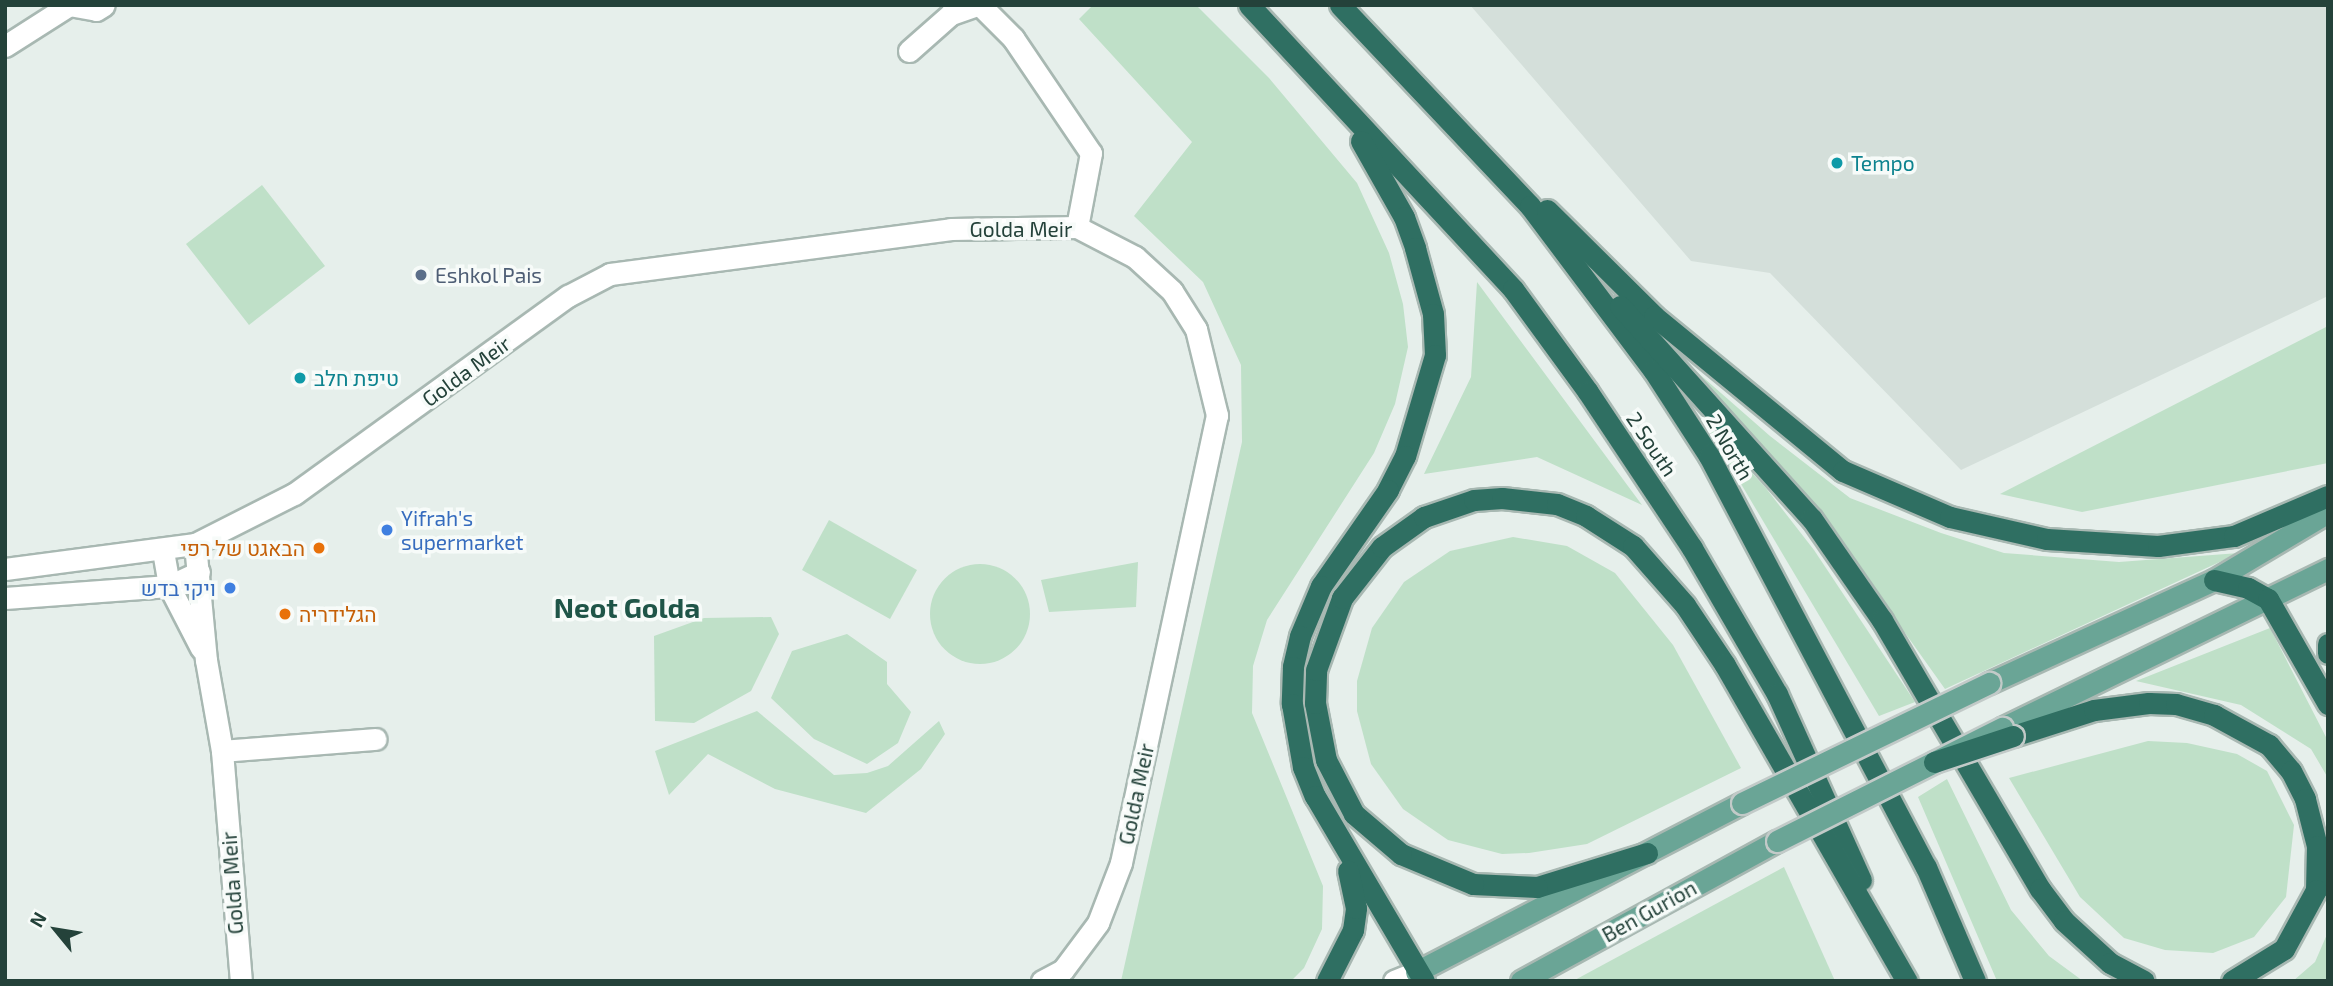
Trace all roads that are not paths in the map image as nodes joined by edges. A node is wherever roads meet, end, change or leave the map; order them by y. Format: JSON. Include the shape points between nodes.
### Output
{"nodes":[{"id":1,"x":69,"y":5,"type":"edge"},
{"id":2,"x":104,"y":5,"type":"edge"},
{"id":3,"x":979,"y":5,"type":"edge"},
{"id":4,"x":1249,"y":5,"type":"edge"},
{"id":5,"x":1340,"y":5,"type":"edge"},
{"id":6,"x":5,"y":46,"type":"edge"},
{"id":7,"x":909,"y":51,"type":"dead end"},
{"id":8,"x":1398,"y":64,"type":"junction"},
{"id":9,"x":1344,"y":112,"type":"junction"},
{"id":10,"x":1530,"y":206,"type":"junction"},
{"id":11,"x":1077,"y":227,"type":"junction"},
{"id":12,"x":2328,"y":496,"type":"edge"},
{"id":13,"x":2328,"y":512,"type":"edge"},
{"id":14,"x":195,"y":544,"type":"junction"},
{"id":15,"x":163,"y":551,"type":"junction"},
{"id":16,"x":5,"y":569,"type":"edge"},
{"id":17,"x":2328,"y":569,"type":"edge"},
{"id":18,"x":199,"y":572,"type":"junction"},
{"id":19,"x":2214,"y":580,"type":"junction"},
{"id":20,"x":169,"y":586,"type":"junction"},
{"id":21,"x":5,"y":598,"type":"edge"},
{"id":22,"x":2268,"y":599,"type":"junction"},
{"id":23,"x":2328,"y":644,"type":"edge"},
{"id":24,"x":2328,"y":653,"type":"edge"},
{"id":25,"x":206,"y":660,"type":"junction"},
{"id":26,"x":2328,"y":704,"type":"edge"},
{"id":27,"x":2008,"y":732,"type":"junction"},
{"id":28,"x":376,"y":739,"type":"dead end"},
{"id":29,"x":222,"y":751,"type":"junction"},
{"id":30,"x":1934,"y":762,"type":"joint"},
{"id":31,"x":1337,"y":839,"type":"junction"},
{"id":32,"x":1647,"y":853,"type":"junction"},
{"id":33,"x":1420,"y":976,"type":"edge"},
{"id":34,"x":241,"y":981,"type":"edge"},
{"id":35,"x":1042,"y":981,"type":"edge"},
{"id":36,"x":1327,"y":981,"type":"edge"},
{"id":37,"x":1394,"y":981,"type":"edge"},
{"id":38,"x":1521,"y":981,"type":"edge"},
{"id":39,"x":1907,"y":981,"type":"edge"},
{"id":40,"x":1975,"y":981,"type":"edge"},
{"id":41,"x":2144,"y":981,"type":"edge"},
{"id":42,"x":2232,"y":981,"type":"edge"}],
"edges":[{"from":1,"to":2,"type":"street","via":[[96,10]]},
{"from":1,"to":6,"type":"street"},
{"from":3,"to":7,"type":"street","via":[[951,14]]},
{"from":3,"to":11,"type":"street","via":[[1013,38],[1091,153]]},
{"from":4,"to":9,"type":"highway","name":"2 South"},
{"from":5,"to":8,"type":"highway","name":"2 North"},
{"from":8,"to":10,"type":"highway","name":"2 North"},
{"from":8,"to":12,"type":"highway","via":[[1654,316],[1843,471],[1950,517],[2046,539],[2158,546],[2234,536]]},
{"from":9,"to":31,"type":"highway","via":[[1404,217],[1433,314],[1435,355],[1405,456],[1388,490],[1321,586],[1293,667],[1292,704],[1303,767]]},
{"from":9,"to":39,"type":"highway","name":"2 South","via":[[1513,289],[1692,548],[1777,694]]},
{"from":10,"to":40,"type":"highway","name":"2 North","via":[[1654,371],[1709,456],[1926,867]]},
{"from":10,"to":41,"type":"highway","via":[[1812,519],[1882,620],[2040,889],[2084,941],[2110,963]]},
{"from":11,"to":14,"type":"street","name":"Golda Meir","via":[[951,229],[610,274],[568,296],[294,494]]},
{"from":11,"to":35,"type":"street","name":"Golda Meir","via":[[1135,257],[1172,291],[1196,329],[1217,415],[1121,863],[1098,923],[1063,970]]},
{"from":13,"to":19,"type":"main road"},
{"from":14,"to":15,"type":"street","name":"Golda Meir"},
{"from":14,"to":18,"type":"street","name":"Golda Meir"},
{"from":15,"to":16,"type":"street","name":"Golda Meir"},
{"from":15,"to":20,"type":"street","name":"Golda Meir"},
{"from":17,"to":22,"type":"main road"},
{"from":18,"to":20,"type":"street"},
{"from":18,"to":25,"type":"street","name":"Golda Meir"},
{"from":19,"to":22,"type":"highway","via":[[2248,588]]},
{"from":19,"to":32,"type":"main road","bridge":true,"via":[[1989,683]]},
{"from":20,"to":21,"type":"street"},
{"from":20,"to":25,"type":"street","name":"Golda Meir"},
{"from":22,"to":26,"type":"highway"},
{"from":22,"to":27,"type":"main road"},
{"from":23,"to":24,"type":"highway"},
{"from":25,"to":29,"type":"street","name":"Golda Meir"},
{"from":27,"to":30,"type":"highway","bridge":true},
{"from":27,"to":42,"type":"highway","via":[[2094,709],[2176,704],[2214,715],[2269,745],[2291,771],[2305,799],[2317,846],[2316,890],[2284,949]]},
{"from":28,"to":29,"type":"street"},
{"from":29,"to":34,"type":"street","name":"Golda Meir"},
{"from":30,"to":38,"type":"main road","name":"Ben Gurion","bridge":true,"via":[[1777,841]]},
{"from":31,"to":33,"type":"highway"},
{"from":31,"to":36,"type":"highway","via":[[1356,908],[1345,952]]},
{"from":32,"to":33,"type":"main road"},
{"from":32,"to":39,"type":"highway","via":[[1588,875],[1537,887],[1473,884],[1410,860],[1354,814],[1326,760],[1315,703],[1316,670],[1342,598],[1382,547],[1424,517],[1474,500],[1502,498],[1557,504],[1633,545],[1685,605],[1725,665]]},
{"from":33,"to":37,"type":"street"}]}
